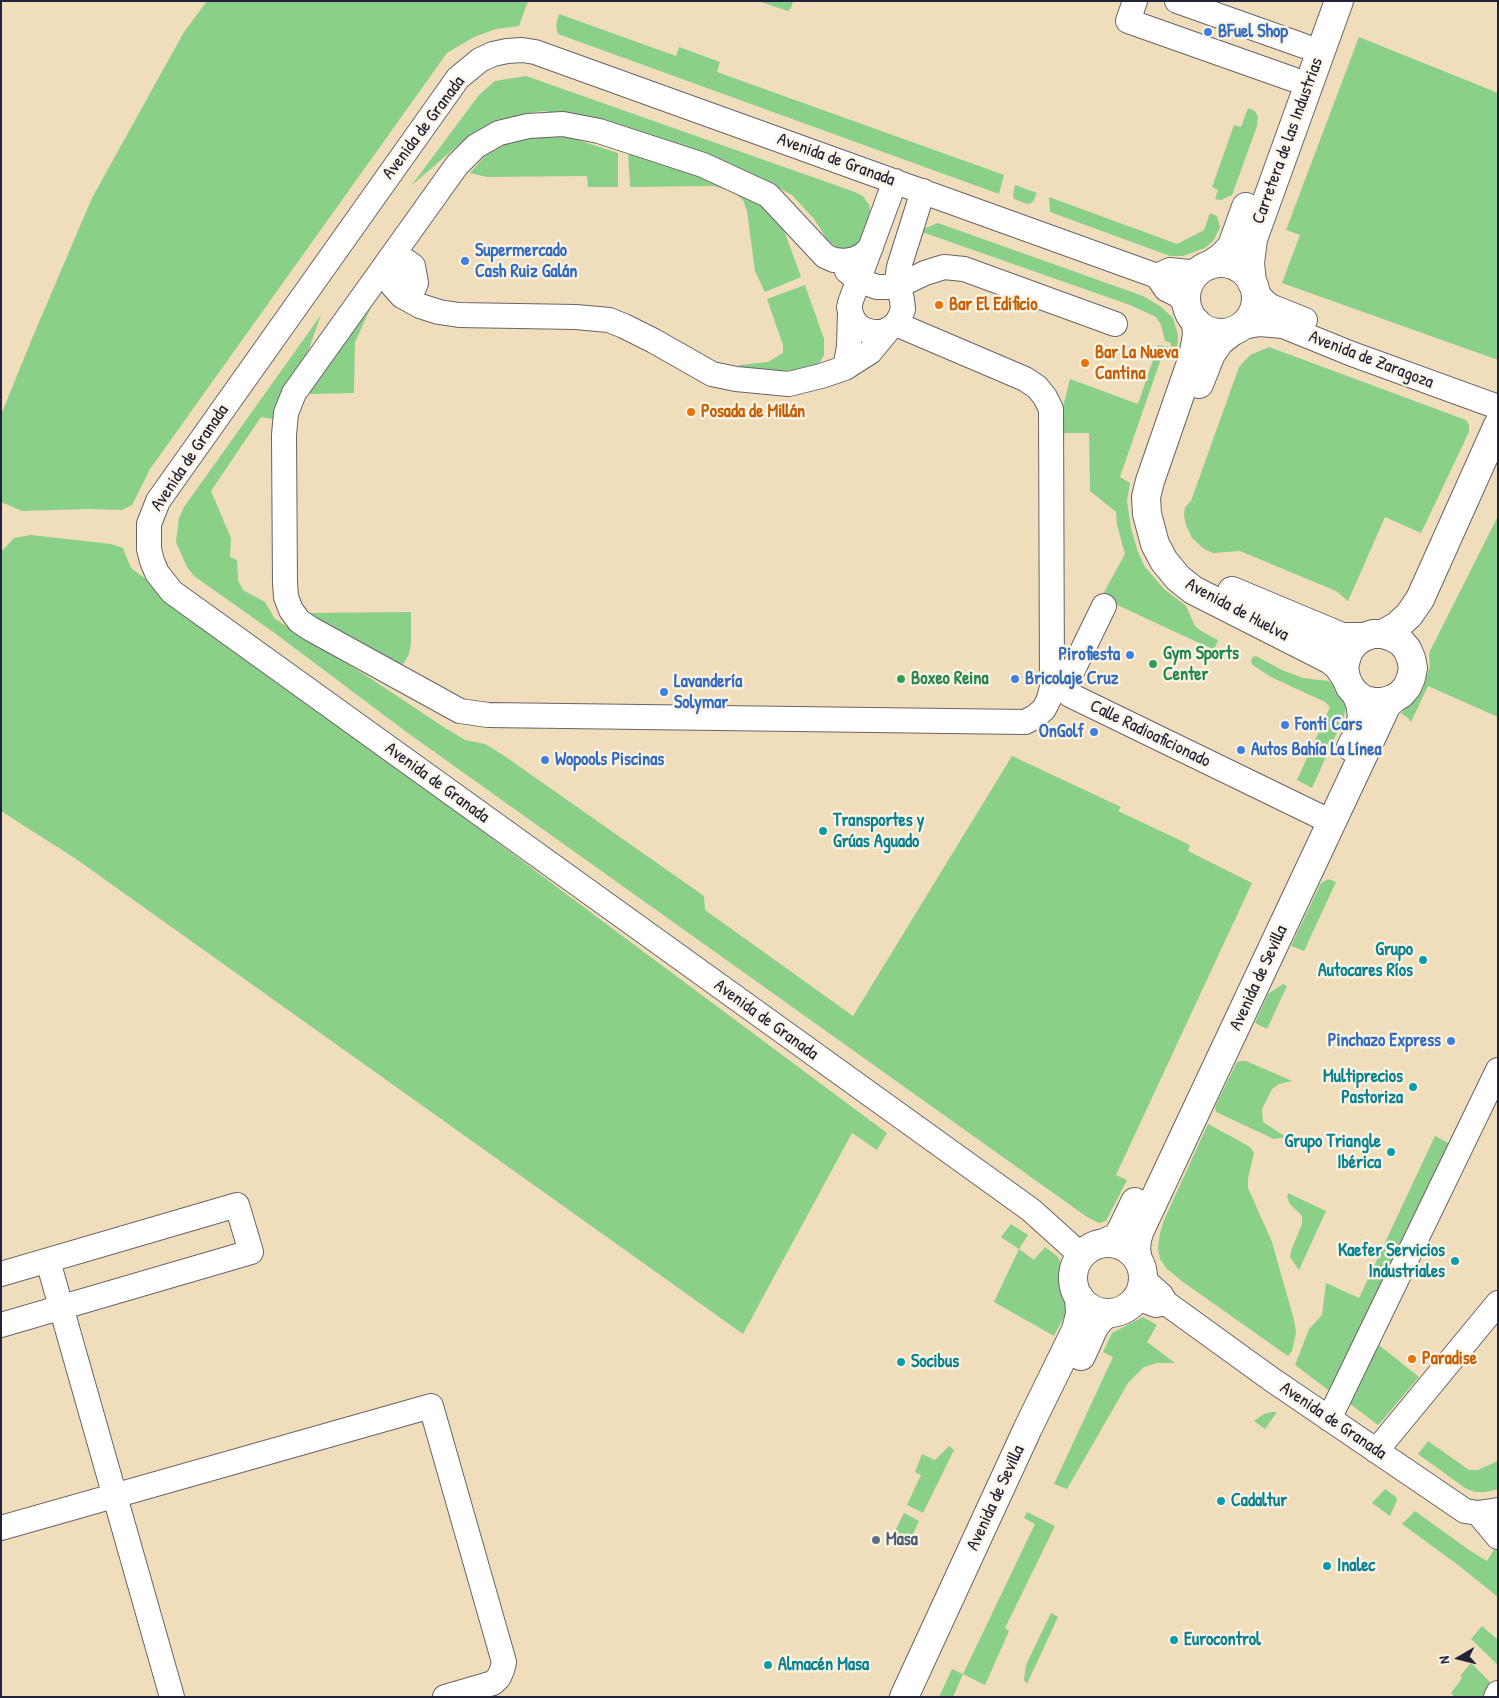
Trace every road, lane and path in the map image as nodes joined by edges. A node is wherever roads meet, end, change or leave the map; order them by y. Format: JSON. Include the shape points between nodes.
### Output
{"nodes":[{"id":1,"x":1134,"y":1,"type":"edge"},
{"id":2,"x":1177,"y":1,"type":"edge"},
{"id":3,"x":1320,"y":1,"type":"edge"},
{"id":4,"x":1339,"y":1,"type":"edge"},
{"id":5,"x":1304,"y":46,"type":"junction"},
{"id":6,"x":1292,"y":79,"type":"junction"},
{"id":7,"x":895,"y":181,"type":"junction"},
{"id":8,"x":923,"y":191,"type":"junction"},
{"id":9,"x":871,"y":248,"type":"junction"},
{"id":10,"x":825,"y":256,"type":"junction"},
{"id":11,"x":390,"y":261,"type":"junction"},
{"id":12,"x":1206,"y":268,"type":"junction"},
{"id":13,"x":1156,"y":276,"type":"junction"},
{"id":14,"x":858,"y":280,"type":"junction"},
{"id":15,"x":898,"y":286,"type":"junction"},
{"id":16,"x":1254,"y":287,"type":"junction"},
{"id":17,"x":850,"y":311,"type":"junction"},
{"id":18,"x":1192,"y":314,"type":"junction"},
{"id":19,"x":1115,"y":324,"type":"dead end"},
{"id":20,"x":892,"y":326,"type":"junction"},
{"id":21,"x":1237,"y":329,"type":"junction"},
{"id":22,"x":845,"y":368,"type":"junction"},
{"id":23,"x":1498,"y":393,"type":"edge"},
{"id":24,"x":1498,"y":407,"type":"edge"},
{"id":25,"x":1498,"y":425,"type":"edge"},
{"id":26,"x":1498,"y":468,"type":"edge"},
{"id":27,"x":1104,"y":606,"type":"dead end"},
{"id":28,"x":1374,"y":636,"type":"junction"},
{"id":29,"x":1411,"y":658,"type":"junction"},
{"id":30,"x":1351,"y":686,"type":"junction"},
{"id":31,"x":1393,"y":699,"type":"junction"},
{"id":32,"x":1319,"y":816,"type":"junction"},
{"id":33,"x":1498,"y":1070,"type":"edge"},
{"id":34,"x":1093,"y":1248,"type":"junction"},
{"id":35,"x":48,"y":1261,"type":"junction"},
{"id":36,"x":1,"y":1274,"type":"edge"},
{"id":37,"x":1139,"y":1279,"type":"junction"},
{"id":38,"x":1079,"y":1297,"type":"junction"},
{"id":39,"x":1498,"y":1303,"type":"edge"},
{"id":40,"x":62,"y":1308,"type":"junction"},
{"id":41,"x":1108,"y":1313,"type":"junction"},
{"id":42,"x":1,"y":1325,"type":"edge"},
{"id":43,"x":1329,"y":1419,"type":"junction"},
{"id":44,"x":1376,"y":1451,"type":"junction"},
{"id":45,"x":115,"y":1496,"type":"junction"},
{"id":46,"x":1488,"y":1511,"type":"edge"},
{"id":47,"x":1,"y":1528,"type":"edge"},
{"id":48,"x":1498,"y":1537,"type":"edge"},
{"id":49,"x":1498,"y":1693,"type":"edge"},
{"id":50,"x":172,"y":1697,"type":"edge"},
{"id":51,"x":445,"y":1697,"type":"edge"},
{"id":52,"x":904,"y":1697,"type":"edge"},
{"id":53,"x":921,"y":1697,"type":"edge"},
{"id":54,"x":1496,"y":1697,"type":"edge"}],
"edges":[{"from":1,"to":6,"type":"street","via":[[1128,21]]},
{"from":2,"to":5,"type":"street"},
{"from":3,"to":5,"type":"main road","name":"Carretera de las Industrias"},
{"from":4,"to":16,"type":"main road","name":"Carretera de las Industrias","via":[[1253,239],[1250,263]]},
{"from":5,"to":6,"type":"main road","name":"Carretera de las Industrias"},
{"from":6,"to":12,"type":"main road","name":"Carretera de las Industrias","via":[[1232,246]]},
{"from":7,"to":8,"type":"street","name":"Avenida de Granada"},
{"from":7,"to":9,"type":"street"},
{"from":7,"to":34,"type":"street","name":"Avenida de Granada","via":[[535,52],[522,50],[492,54],[458,78],[158,501],[150,524],[149,549],[157,573],[172,592],[1031,1210],[1056,1220]]},
{"from":8,"to":13,"type":"street","name":"Avenida de Granada"},
{"from":8,"to":15,"type":"street","via":[[899,267]]},
{"from":9,"to":10,"type":"street","via":[[863,255],[845,261]]},
{"from":9,"to":14,"type":"street"},
{"from":10,"to":11,"type":"street","via":[[768,195],[703,165],[599,131],[563,124],[528,126],[499,133],[476,146],[458,165]]},
{"from":10,"to":14,"type":"street"},
{"from":10,"to":17,"type":"street"},
{"from":11,"to":20,"type":"street","via":[[294,393],[286,413],[286,597],[299,621],[310,629],[460,712],[488,715],[1025,722],[1040,713],[1050,698],[1052,687],[1051,409],[1045,397],[1025,379]]},
{"from":11,"to":22,"type":"street","via":[[393,286],[402,296],[439,312],[609,320],[712,374],[736,379],[790,384]]},
{"from":12,"to":13,"type":"street","via":[[1188,272],[1170,270]]},
{"from":12,"to":16,"type":"main road","via":[[1230,264],[1247,274]]},
{"from":12,"to":18,"type":"main road","via":[[1189,285],[1187,295]]},
{"from":13,"to":18,"type":"street","name":"Avenida de Granada","via":[[1166,289],[1178,295]]},
{"from":14,"to":15,"type":"street","via":[[877,287]]},
{"from":14,"to":17,"type":"street"},
{"from":15,"to":19,"type":"street","via":[[944,267],[964,269]]},
{"from":15,"to":20,"type":"street","via":[[902,309]]},
{"from":16,"to":21,"type":"main road","via":[[1254,311],[1249,320]]},
{"from":16,"to":23,"type":"street","name":"Avenida de Zaragoza","via":[[1264,301],[1279,310]]},
{"from":17,"to":20,"type":"street","via":[[858,326],[865,330],[882,332]]},
{"from":17,"to":22,"type":"street"},
{"from":18,"to":21,"type":"main road","via":[[1204,329],[1223,333]]},
{"from":18,"to":30,"type":"main road","name":"Avenida de Huelva","via":[[1197,335],[1193,357],[1146,497],[1155,544],[1178,578],[1193,590],[1329,660],[1338,666]]},
{"from":20,"to":22,"type":"street","via":[[870,352]]},
{"from":21,"to":24,"type":"street","name":"Avenida de Zaragoza","via":[[1260,324],[1283,326]]},
{"from":21,"to":28,"type":"main road","name":"Avenida de Huelva","via":[[1220,341],[1207,363],[1163,482],[1161,510],[1168,538],[1183,563],[1206,580],[1342,637]]},
{"from":25,"to":28,"type":"main road","via":[[1420,599],[1397,626]]},
{"from":26,"to":29,"type":"main road","via":[[1420,631]]},
{"from":27,"to":32,"type":"street","name":"Calle Radioaficionado","via":[[1068,680],[1068,691],[1074,698]]},
{"from":28,"to":29,"type":"main road","via":[[1392,637],[1401,642]]},
{"from":28,"to":30,"type":"main road","via":[[1356,642],[1349,650],[1344,668]]},
{"from":29,"to":31,"type":"main road","via":[[1413,668],[1408,686]]},
{"from":30,"to":31,"type":"main road","via":[[1364,700],[1384,702]]},
{"from":30,"to":32,"type":"main road","name":"Avenida de Sevilla","via":[[1360,703],[1362,716],[1358,734]]},
{"from":31,"to":37,"type":"main road","name":"Avenida de Sevilla","via":[[1382,716],[1140,1230],[1136,1250]]},
{"from":32,"to":34,"type":"main road","name":"Avenida de Sevilla","via":[[1122,1229],[1116,1237]]},
{"from":33,"to":43,"type":"street"},
{"from":34,"to":37,"type":"main road","via":[[1114,1244],[1132,1252]]},
{"from":34,"to":38,"type":"main road","via":[[1075,1268],[1075,1288]]},
{"from":35,"to":36,"type":"street"},
{"from":35,"to":40,"type":"street"},
{"from":35,"to":40,"type":"street","via":[[237,1205],[251,1252]]},
{"from":37,"to":41,"type":"main road","via":[[1124,1309]]},
{"from":37,"to":43,"type":"street","name":"Avenida de Granada","via":[[1156,1305],[1166,1303]]},
{"from":38,"to":41,"type":"main road","via":[[1092,1309]]},
{"from":38,"to":52,"type":"main road","name":"Avenida de Sevilla","via":[[1080,1314],[1076,1330]]},
{"from":39,"to":44,"type":"street"},
{"from":40,"to":42,"type":"street"},
{"from":40,"to":45,"type":"street"},
{"from":41,"to":53,"type":"main road","name":"Avenida de Sevilla","via":[[1094,1327]]},
{"from":43,"to":44,"type":"street","name":"Avenida de Granada"},
{"from":44,"to":46,"type":"street","name":"Avenida de Granada","via":[[1465,1511]]},
{"from":45,"to":47,"type":"street"},
{"from":45,"to":50,"type":"street"},
{"from":45,"to":51,"type":"street","via":[[431,1406],[504,1662],[499,1677],[493,1683]]},
{"from":46,"to":48,"type":"street","name":"Avenida de Granada"},
{"from":49,"to":54,"type":"street"}]}
